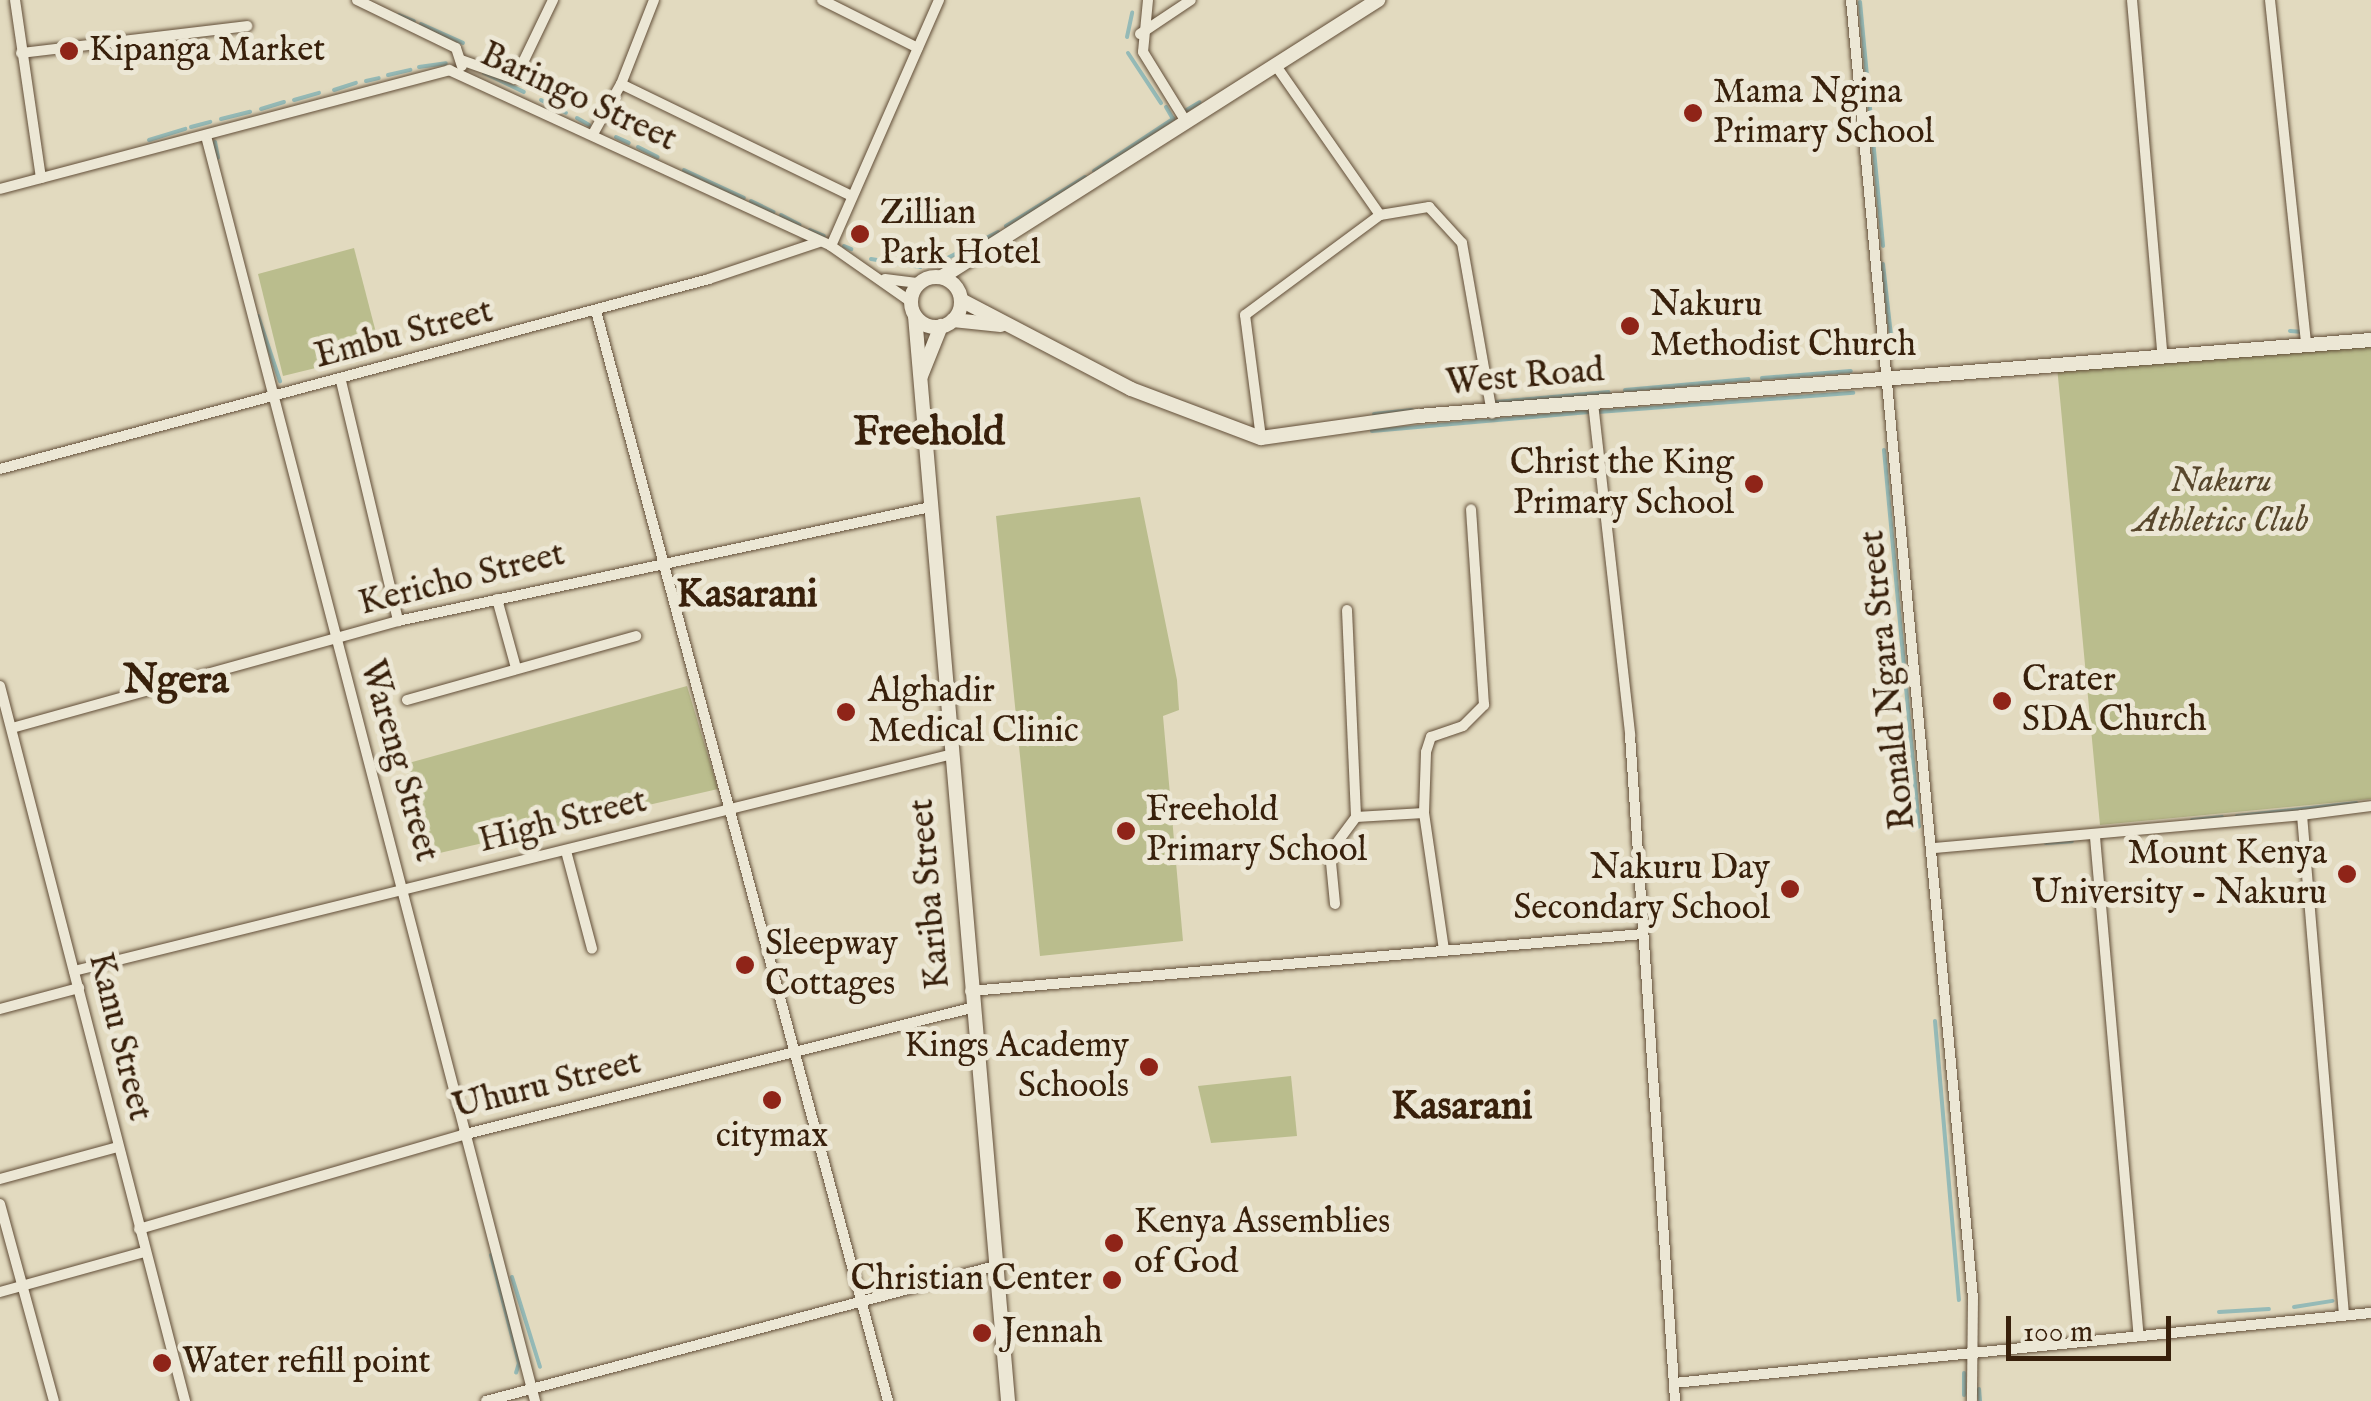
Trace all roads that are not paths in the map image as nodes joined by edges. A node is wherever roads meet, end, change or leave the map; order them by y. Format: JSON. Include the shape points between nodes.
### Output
{"nodes":[{"id":1,"x":15,"y":0,"type":"edge"},
{"id":2,"x":357,"y":0,"type":"edge"},
{"id":3,"x":552,"y":0,"type":"edge"},
{"id":4,"x":654,"y":0,"type":"edge"},
{"id":5,"x":822,"y":0,"type":"edge"},
{"id":6,"x":939,"y":0,"type":"edge"},
{"id":7,"x":1148,"y":0,"type":"edge"},
{"id":8,"x":1191,"y":0,"type":"edge"},
{"id":9,"x":1378,"y":0,"type":"edge"},
{"id":10,"x":1851,"y":0,"type":"edge"},
{"id":11,"x":2132,"y":0,"type":"edge"},
{"id":12,"x":2270,"y":0,"type":"edge"},
{"id":13,"x":247,"y":26,"type":"dead end"},
{"id":14,"x":1140,"y":34,"type":"junction"},
{"id":15,"x":918,"y":48,"type":"junction"},
{"id":16,"x":22,"y":53,"type":"junction"},
{"id":17,"x":462,"y":66,"type":"junction"},
{"id":18,"x":1276,"y":66,"type":"junction"},
{"id":19,"x":621,"y":84,"type":"junction"},
{"id":20,"x":1185,"y":120,"type":"junction"},
{"id":21,"x":593,"y":134,"type":"junction"},
{"id":22,"x":206,"y":136,"type":"junction"},
{"id":23,"x":41,"y":178,"type":"junction"},
{"id":24,"x":0,"y":189,"type":"edge"},
{"id":25,"x":852,"y":196,"type":"junction"},
{"id":26,"x":1380,"y":214,"type":"junction"},
{"id":27,"x":818,"y":242,"type":"junction"},
{"id":28,"x":831,"y":246,"type":"junction"},
{"id":29,"x":977,"y":256,"type":"junction"},
{"id":30,"x":942,"y":277,"type":"junction"},
{"id":31,"x":884,"y":279,"type":"junction"},
{"id":32,"x":919,"y":283,"type":"junction"},
{"id":33,"x":959,"y":295,"type":"junction"},
{"id":34,"x":913,"y":309,"type":"junction"},
{"id":35,"x":596,"y":311,"type":"junction"},
{"id":36,"x":947,"y":323,"type":"junction"},
{"id":37,"x":1007,"y":326,"type":"junction"},
{"id":38,"x":2371,"y":340,"type":"edge"},
{"id":39,"x":2306,"y":346,"type":"junction"},
{"id":40,"x":2163,"y":358,"type":"junction"},
{"id":41,"x":342,"y":380,"type":"junction"},
{"id":42,"x":918,"y":381,"type":"junction"},
{"id":43,"x":1886,"y":381,"type":"junction"},
{"id":44,"x":273,"y":399,"type":"junction"},
{"id":45,"x":1592,"y":403,"type":"junction"},
{"id":46,"x":1492,"y":413,"type":"junction"},
{"id":47,"x":1261,"y":438,"type":"junction"},
{"id":48,"x":0,"y":469,"type":"edge"},
{"id":49,"x":930,"y":507,"type":"junction"},
{"id":50,"x":1471,"y":509,"type":"dead end"},
{"id":51,"x":664,"y":560,"type":"junction"},
{"id":52,"x":497,"y":599,"type":"junction"},
{"id":53,"x":1347,"y":610,"type":"dead end"},
{"id":54,"x":398,"y":621,"type":"junction"},
{"id":55,"x":636,"y":636,"type":"dead end"},
{"id":56,"x":336,"y":639,"type":"junction"},
{"id":57,"x":516,"y":668,"type":"junction"},
{"id":58,"x":0,"y":686,"type":"edge"},
{"id":59,"x":407,"y":700,"type":"dead end"},
{"id":60,"x":2,"y":703,"type":"edge"},
{"id":61,"x":12,"y":728,"type":"junction"},
{"id":62,"x":949,"y":755,"type":"junction"},
{"id":63,"x":728,"y":806,"type":"junction"},
{"id":64,"x":2371,"y":806,"type":"edge"},
{"id":65,"x":1424,"y":813,"type":"junction"},
{"id":66,"x":2302,"y":815,"type":"junction"},
{"id":67,"x":1356,"y":816,"type":"junction"},
{"id":68,"x":2095,"y":836,"type":"junction"},
{"id":69,"x":1934,"y":848,"type":"junction"},
{"id":70,"x":566,"y":850,"type":"junction"},
{"id":71,"x":406,"y":889,"type":"junction"},
{"id":72,"x":1335,"y":904,"type":"dead end"},
{"id":73,"x":1643,"y":934,"type":"junction"},
{"id":74,"x":592,"y":949,"type":"dead end"},
{"id":75,"x":1444,"y":950,"type":"junction"},
{"id":76,"x":74,"y":971,"type":"junction"},
{"id":77,"x":79,"y":988,"type":"junction"},
{"id":78,"x":969,"y":991,"type":"junction"},
{"id":79,"x":971,"y":1008,"type":"junction"},
{"id":80,"x":0,"y":1009,"type":"edge"},
{"id":81,"x":794,"y":1051,"type":"junction"},
{"id":82,"x":462,"y":1134,"type":"junction"},
{"id":83,"x":118,"y":1147,"type":"junction"},
{"id":84,"x":0,"y":1178,"type":"edge"},
{"id":85,"x":0,"y":1204,"type":"edge"},
{"id":86,"x":139,"y":1229,"type":"junction"},
{"id":87,"x":144,"y":1252,"type":"junction"},
{"id":88,"x":995,"y":1266,"type":"junction"},
{"id":89,"x":24,"y":1286,"type":"junction"},
{"id":90,"x":0,"y":1292,"type":"edge"},
{"id":91,"x":862,"y":1298,"type":"junction"},
{"id":92,"x":2371,"y":1313,"type":"edge"},
{"id":93,"x":2344,"y":1315,"type":"junction"},
{"id":94,"x":2138,"y":1332,"type":"junction"},
{"id":95,"x":1974,"y":1354,"type":"junction"},
{"id":96,"x":1674,"y":1383,"type":"junction"},
{"id":97,"x":534,"y":1395,"type":"edge"},
{"id":98,"x":54,"y":1401,"type":"edge"},
{"id":99,"x":185,"y":1401,"type":"edge"},
{"id":100,"x":486,"y":1401,"type":"edge"},
{"id":101,"x":888,"y":1401,"type":"edge"},
{"id":102,"x":1008,"y":1401,"type":"edge"},
{"id":103,"x":1675,"y":1401,"type":"edge"},
{"id":104,"x":1972,"y":1401,"type":"edge"}],
"edges":[{"from":1,"to":16,"type":"street"},
{"from":2,"to":17,"type":"street","via":[[456,48]]},
{"from":3,"to":17,"type":"street","via":[[515,79]]},
{"from":4,"to":19,"type":"street"},
{"from":5,"to":15,"type":"street"},
{"from":6,"to":15,"type":"street"},
{"from":7,"to":14,"type":"street"},
{"from":8,"to":14,"type":"street"},
{"from":9,"to":18,"type":"street"},
{"from":10,"to":43,"type":"street","name":"Ronald Ngara Street"},
{"from":11,"to":40,"type":"street"},
{"from":12,"to":39,"type":"street"},
{"from":13,"to":16,"type":"street"},
{"from":14,"to":20,"type":"street","via":[[1149,65]]},
{"from":15,"to":25,"type":"street"},
{"from":16,"to":23,"type":"street"},
{"from":17,"to":21,"type":"street","name":"Baringo Street"},
{"from":17,"to":22,"type":"street","name":"Baringo Street"},
{"from":18,"to":20,"type":"street"},
{"from":18,"to":26,"type":"street"},
{"from":19,"to":21,"type":"street"},
{"from":19,"to":25,"type":"street"},
{"from":20,"to":29,"type":"street"},
{"from":21,"to":27,"type":"street","name":"Baringo Street"},
{"from":22,"to":23,"type":"street","name":"Baringo Street"},
{"from":22,"to":44,"type":"street","name":"Wareng Street"},
{"from":23,"to":24,"type":"street","name":"Baringo Street"},
{"from":25,"to":28,"type":"street"},
{"from":26,"to":46,"type":"street","via":[[1424,205],[1462,243]]},
{"from":26,"to":47,"type":"street","via":[[1245,314]]},
{"from":27,"to":28,"type":"street","name":"Baringo Street"},
{"from":27,"to":35,"type":"street","name":"Embu Street"},
{"from":28,"to":31,"type":"street","name":"Baringo Street"},
{"from":29,"to":30,"type":"street"},
{"from":29,"to":33,"type":"street"},
{"from":30,"to":32,"type":"street"},
{"from":30,"to":33,"type":"street","name":"West Road"},
{"from":31,"to":32,"type":"street","name":"Baringo Street"},
{"from":31,"to":34,"type":"street","name":"Baringo Street"},
{"from":32,"to":34,"type":"street"},
{"from":33,"to":36,"type":"street"},
{"from":33,"to":37,"type":"street","name":"West Road"},
{"from":34,"to":36,"type":"street","name":"West Road"},
{"from":34,"to":42,"type":"street","name":"Kariba Street"},
{"from":35,"to":41,"type":"street","name":"Embu Street"},
{"from":35,"to":51,"type":"street"},
{"from":36,"to":37,"type":"street","name":"West Road"},
{"from":36,"to":42,"type":"street"},
{"from":37,"to":47,"type":"street","name":"West Road","via":[[1131,389]]},
{"from":38,"to":39,"type":"street","name":"West Road"},
{"from":39,"to":40,"type":"street","name":"West Road"},
{"from":40,"to":43,"type":"street","name":"West Road"},
{"from":41,"to":44,"type":"street","name":"Embu Street"},
{"from":41,"to":54,"type":"street"},
{"from":42,"to":49,"type":"street","name":"Kariba Street"},
{"from":43,"to":45,"type":"street","name":"West Road"},
{"from":43,"to":69,"type":"street","name":"Ronald Ngara Street"},
{"from":44,"to":48,"type":"street","name":"Embu Street"},
{"from":44,"to":56,"type":"street","name":"Wareng Street"},
{"from":45,"to":46,"type":"street","name":"West Road"},
{"from":45,"to":73,"type":"street","via":[[1624,668]]},
{"from":46,"to":47,"type":"street","name":"West Road"},
{"from":49,"to":51,"type":"street","name":"Kericho Street"},
{"from":49,"to":62,"type":"street","name":"Kariba Street"},
{"from":50,"to":65,"type":"street","via":[[1484,705],[1462,726],[1430,737]]},
{"from":51,"to":52,"type":"street","name":"Kericho Street"},
{"from":51,"to":63,"type":"street"},
{"from":52,"to":54,"type":"street","name":"Kericho Street"},
{"from":52,"to":57,"type":"street"},
{"from":53,"to":67,"type":"street"},
{"from":54,"to":56,"type":"street","name":"Kericho Street"},
{"from":55,"to":57,"type":"street"},
{"from":56,"to":61,"type":"street","name":"Kericho Street"},
{"from":56,"to":71,"type":"street","name":"Wareng Street"},
{"from":57,"to":59,"type":"street"},
{"from":58,"to":60,"type":"street","name":"Kanu Street"},
{"from":60,"to":61,"type":"street","name":"Kanu Street"},
{"from":61,"to":76,"type":"street","name":"Kanu Street"},
{"from":62,"to":63,"type":"street","name":"High Street"},
{"from":62,"to":78,"type":"street","name":"Kariba Street"},
{"from":63,"to":70,"type":"street","name":"High Street"},
{"from":63,"to":81,"type":"street"},
{"from":64,"to":66,"type":"street"},
{"from":65,"to":67,"type":"street"},
{"from":65,"to":75,"type":"street"},
{"from":66,"to":68,"type":"street"},
{"from":66,"to":93,"type":"street","via":[[2328,1060]]},
{"from":67,"to":72,"type":"street","via":[[1330,852]]},
{"from":68,"to":69,"type":"street"},
{"from":68,"to":94,"type":"street"},
{"from":69,"to":95,"type":"street","name":"Ronald Ngara Street"},
{"from":70,"to":71,"type":"street","name":"High Street"},
{"from":70,"to":74,"type":"street"},
{"from":71,"to":76,"type":"street","name":"High Street"},
{"from":71,"to":82,"type":"street","name":"Wareng Street"},
{"from":73,"to":75,"type":"street"},
{"from":73,"to":96,"type":"street"},
{"from":75,"to":78,"type":"street"},
{"from":76,"to":77,"type":"street","name":"Kanu Street"},
{"from":77,"to":80,"type":"street"},
{"from":77,"to":83,"type":"street","name":"Kanu Street"},
{"from":78,"to":79,"type":"street","name":"Kariba Street"},
{"from":79,"to":81,"type":"street","name":"Uhuru Street"},
{"from":79,"to":88,"type":"street","name":"Kariba Street"},
{"from":81,"to":82,"type":"street","name":"Uhuru Street"},
{"from":81,"to":91,"type":"street"},
{"from":82,"to":86,"type":"street","name":"Uhuru Street"},
{"from":82,"to":97,"type":"street","name":"Wareng Street"},
{"from":83,"to":84,"type":"street"},
{"from":83,"to":86,"type":"street","name":"Kanu Street"},
{"from":85,"to":89,"type":"street"},
{"from":86,"to":87,"type":"street","name":"Kanu Street"},
{"from":87,"to":89,"type":"street"},
{"from":87,"to":99,"type":"street","name":"Kanu Street"},
{"from":88,"to":91,"type":"street"},
{"from":88,"to":102,"type":"street","name":"Kariba Street"},
{"from":89,"to":90,"type":"street"},
{"from":89,"to":98,"type":"street"},
{"from":91,"to":97,"type":"street"},
{"from":91,"to":101,"type":"street"},
{"from":92,"to":93,"type":"street"},
{"from":93,"to":94,"type":"street"},
{"from":94,"to":95,"type":"street"},
{"from":95,"to":96,"type":"street"},
{"from":95,"to":104,"type":"street","name":"Ronald Ngara Street"},
{"from":96,"to":103,"type":"street"},
{"from":97,"to":100,"type":"street"}]}
